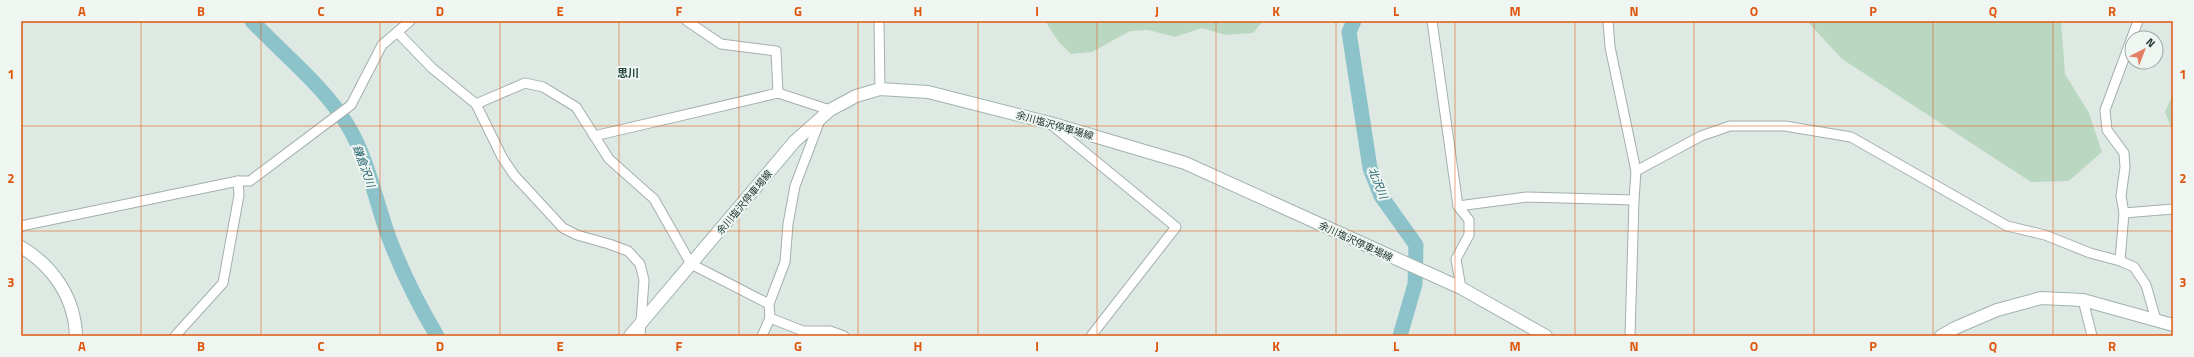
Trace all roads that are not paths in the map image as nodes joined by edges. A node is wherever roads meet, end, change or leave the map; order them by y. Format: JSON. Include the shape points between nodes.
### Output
{"nodes":[{"id":1,"x":410,"y":21,"type":"edge"},
{"id":2,"x":687,"y":21,"type":"edge"},
{"id":3,"x":879,"y":21,"type":"edge"},
{"id":4,"x":1432,"y":21,"type":"edge"},
{"id":5,"x":1608,"y":21,"type":"edge"},
{"id":6,"x":2138,"y":21,"type":"edge"},
{"id":7,"x":398,"y":33,"type":"junction"},
{"id":8,"x":880,"y":89,"type":"junction"},
{"id":9,"x":778,"y":93,"type":"junction"},
{"id":10,"x":476,"y":104,"type":"junction"},
{"id":11,"x":830,"y":110,"type":"junction"},
{"id":12,"x":821,"y":118,"type":"junction"},
{"id":13,"x":1050,"y":123,"type":"junction"},
{"id":14,"x":594,"y":136,"type":"junction"},
{"id":15,"x":1636,"y":171,"type":"junction"},
{"id":16,"x":238,"y":181,"type":"junction"},
{"id":17,"x":1634,"y":200,"type":"junction"},
{"id":18,"x":1458,"y":206,"type":"junction"},
{"id":19,"x":2173,"y":209,"type":"edge"},
{"id":20,"x":2124,"y":213,"type":"junction"},
{"id":21,"x":21,"y":226,"type":"edge"},
{"id":22,"x":21,"y":247,"type":"edge"},
{"id":23,"x":2120,"y":261,"type":"junction"},
{"id":24,"x":691,"y":264,"type":"junction"},
{"id":25,"x":1461,"y":288,"type":"junction"},
{"id":26,"x":2083,"y":300,"type":"junction"},
{"id":27,"x":769,"y":304,"type":"junction"},
{"id":28,"x":770,"y":318,"type":"junction"},
{"id":29,"x":2156,"y":320,"type":"junction"},
{"id":30,"x":641,"y":323,"type":"junction"},
{"id":31,"x":2173,"y":325,"type":"edge"},
{"id":32,"x":76,"y":336,"type":"edge"},
{"id":33,"x":175,"y":336,"type":"edge"},
{"id":34,"x":630,"y":336,"type":"edge"},
{"id":35,"x":640,"y":336,"type":"edge"},
{"id":36,"x":762,"y":336,"type":"edge"},
{"id":37,"x":844,"y":336,"type":"edge"},
{"id":38,"x":1091,"y":336,"type":"edge"},
{"id":39,"x":1546,"y":336,"type":"edge"},
{"id":40,"x":1630,"y":336,"type":"edge"},
{"id":41,"x":1941,"y":336,"type":"edge"},
{"id":42,"x":2092,"y":336,"type":"edge"}],
"edges":[{"from":1,"to":7,"type":"street"},
{"from":2,"to":9,"type":"street","via":[[721,44],[742,49],[776,51]]},
{"from":3,"to":8,"type":"street"},
{"from":4,"to":18,"type":"street"},
{"from":5,"to":15,"type":"street","via":[[1610,47]]},
{"from":6,"to":20,"type":"street","via":[[2105,110],[2107,130],[2124,153],[2121,196]]},
{"from":7,"to":10,"type":"street","via":[[432,68]]},
{"from":7,"to":16,"type":"street","via":[[382,46],[351,105],[250,181]]},
{"from":8,"to":11,"type":"main road","name":"余川塩沢停車場線","via":[[856,96]]},
{"from":8,"to":13,"type":"main road","name":"余川塩沢停車場線","via":[[928,92]]},
{"from":9,"to":11,"type":"street"},
{"from":9,"to":14,"type":"street"},
{"from":10,"to":14,"type":"street","via":[[525,83],[543,87],[576,107]]},
{"from":10,"to":30,"type":"street","via":[[502,157],[563,228],[628,251],[640,264],[644,280]]},
{"from":11,"to":12,"type":"main road","name":"余川塩沢停車場線"},
{"from":12,"to":24,"type":"main road","name":"余川塩沢停車場線","via":[[795,141]]},
{"from":12,"to":27,"type":"street","via":[[794,186],[785,262]]},
{"from":13,"to":25,"type":"main road","name":"余川塩沢停車場線","via":[[1185,163]]},
{"from":13,"to":38,"type":"street","via":[[1176,227]]},
{"from":14,"to":24,"type":"street","via":[[609,159],[654,199]]},
{"from":15,"to":17,"type":"street"},
{"from":15,"to":23,"type":"street","via":[[1701,136],[1730,126],[1785,126],[1851,137],[2007,226],[2045,235],[2090,253]]},
{"from":16,"to":21,"type":"street"},
{"from":16,"to":33,"type":"street","via":[[239,195],[223,283]]},
{"from":17,"to":18,"type":"street","via":[[1526,197]]},
{"from":17,"to":40,"type":"street"},
{"from":18,"to":25,"type":"street","via":[[1469,220],[1469,235],[1456,259]]},
{"from":19,"to":20,"type":"street"},
{"from":20,"to":23,"type":"street"},
{"from":22,"to":32,"type":"main road","via":[[34,255],[51,272],[67,294]]},
{"from":23,"to":29,"type":"street","via":[[2134,267],[2146,285]]},
{"from":24,"to":27,"type":"street"},
{"from":24,"to":30,"type":"main road","name":"余川塩沢停車場線"},
{"from":25,"to":39,"type":"main road","name":"余川塩沢停車場線"},
{"from":26,"to":29,"type":"main road"},
{"from":26,"to":41,"type":"main road","via":[[2041,298],[1997,310]]},
{"from":26,"to":42,"type":"street"},
{"from":27,"to":28,"type":"street"},
{"from":28,"to":36,"type":"street"},
{"from":28,"to":37,"type":"street","via":[[803,331],[830,331]]},
{"from":29,"to":31,"type":"main road"},
{"from":30,"to":34,"type":"main road","name":"余川塩沢停車場線"},
{"from":30,"to":35,"type":"street"}]}
